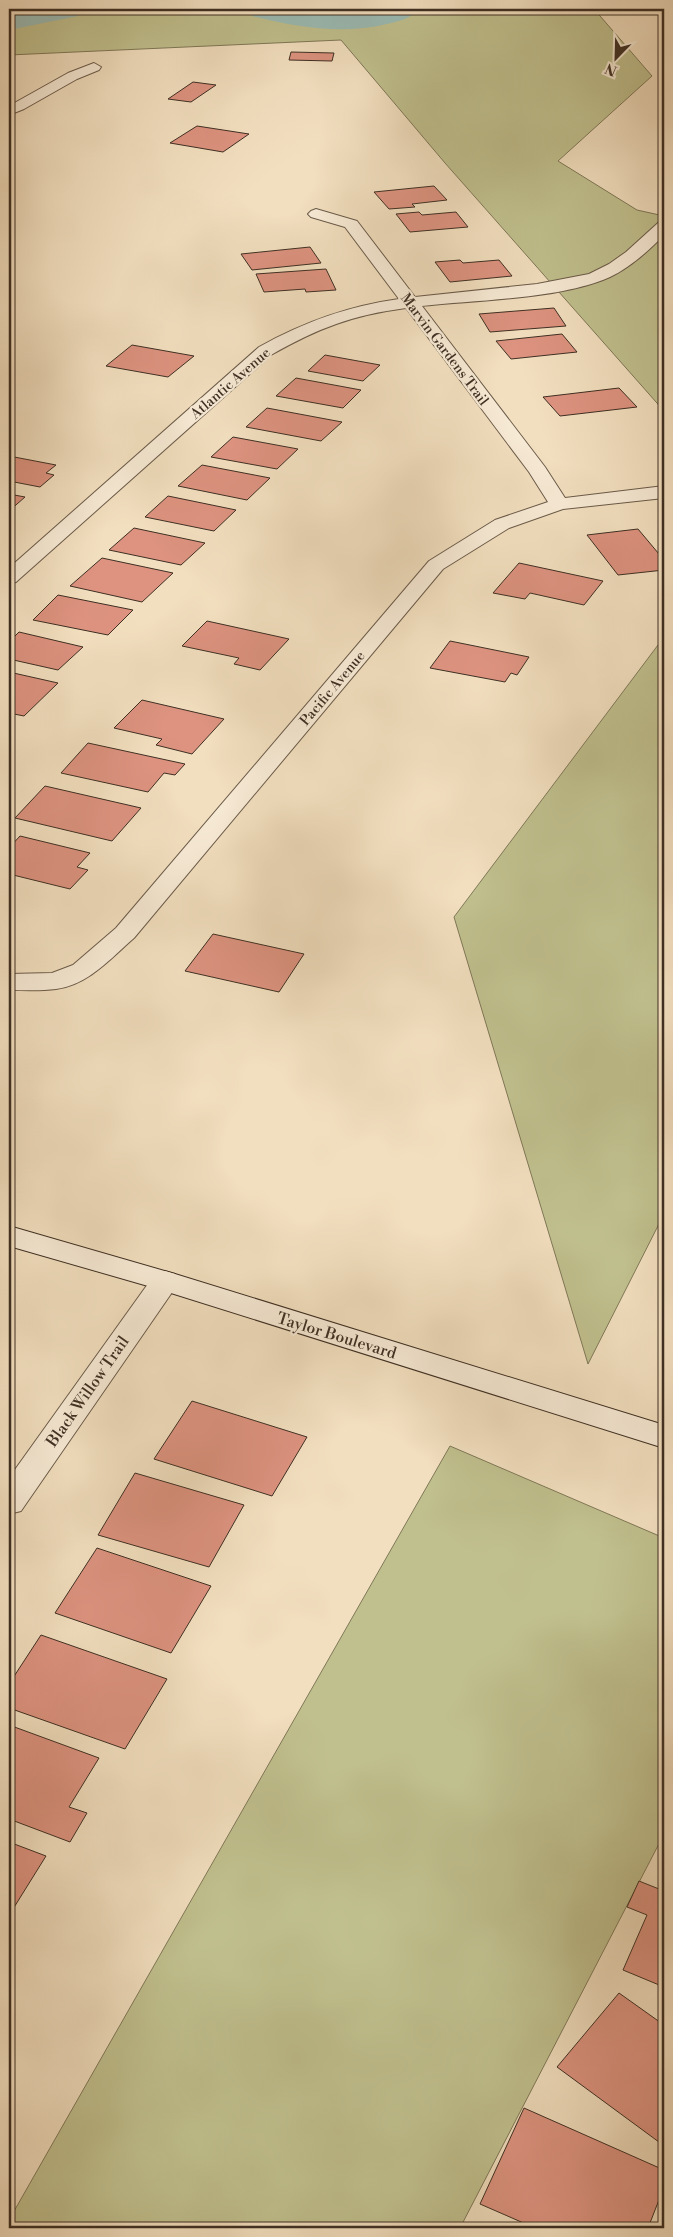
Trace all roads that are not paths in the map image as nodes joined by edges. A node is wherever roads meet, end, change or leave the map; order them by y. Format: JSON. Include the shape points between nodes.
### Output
{"nodes":[{"id":1,"x":94,"y":67,"type":"dead end"},
{"id":2,"x":9,"y":111,"type":"edge"},
{"id":3,"x":316,"y":214,"type":"dead end"},
{"id":4,"x":664,"y":226,"type":"edge"},
{"id":5,"x":410,"y":302,"type":"junction"},
{"id":6,"x":664,"y":492,"type":"edge"},
{"id":7,"x":560,"y":504,"type":"junction"},
{"id":8,"x":9,"y":578,"type":"edge"},
{"id":9,"x":9,"y":982,"type":"edge"},
{"id":10,"x":9,"y":1236,"type":"edge"},
{"id":11,"x":165,"y":1281,"type":"junction"},
{"id":12,"x":664,"y":1437,"type":"edge"},
{"id":13,"x":9,"y":1502,"type":"edge"}],
"edges":[{"from":1,"to":2,"type":"street"},
{"from":3,"to":5,"type":"street","name":"Marvin Gardens Trail","via":[[351,224]]},
{"from":4,"to":5,"type":"street","name":"Atlantic Avenue","via":[[624,262],[596,276],[558,287]]},
{"from":5,"to":7,"type":"street","name":"Marvin Gardens Trail"},
{"from":5,"to":8,"type":"street","name":"Atlantic Avenue","via":[[357,311],[300,331],[265,351]]},
{"from":6,"to":7,"type":"street","name":"Pacific Avenue"},
{"from":7,"to":9,"type":"street","name":"Pacific Avenue","via":[[502,524],[436,565],[125,933],[82,970],[56,980]]},
{"from":10,"to":11,"type":"street","name":"Taylor Boulevard"},
{"from":11,"to":12,"type":"street","name":"Taylor Boulevard"},
{"from":11,"to":13,"type":"street","name":"Black Willow Trail"}]}
